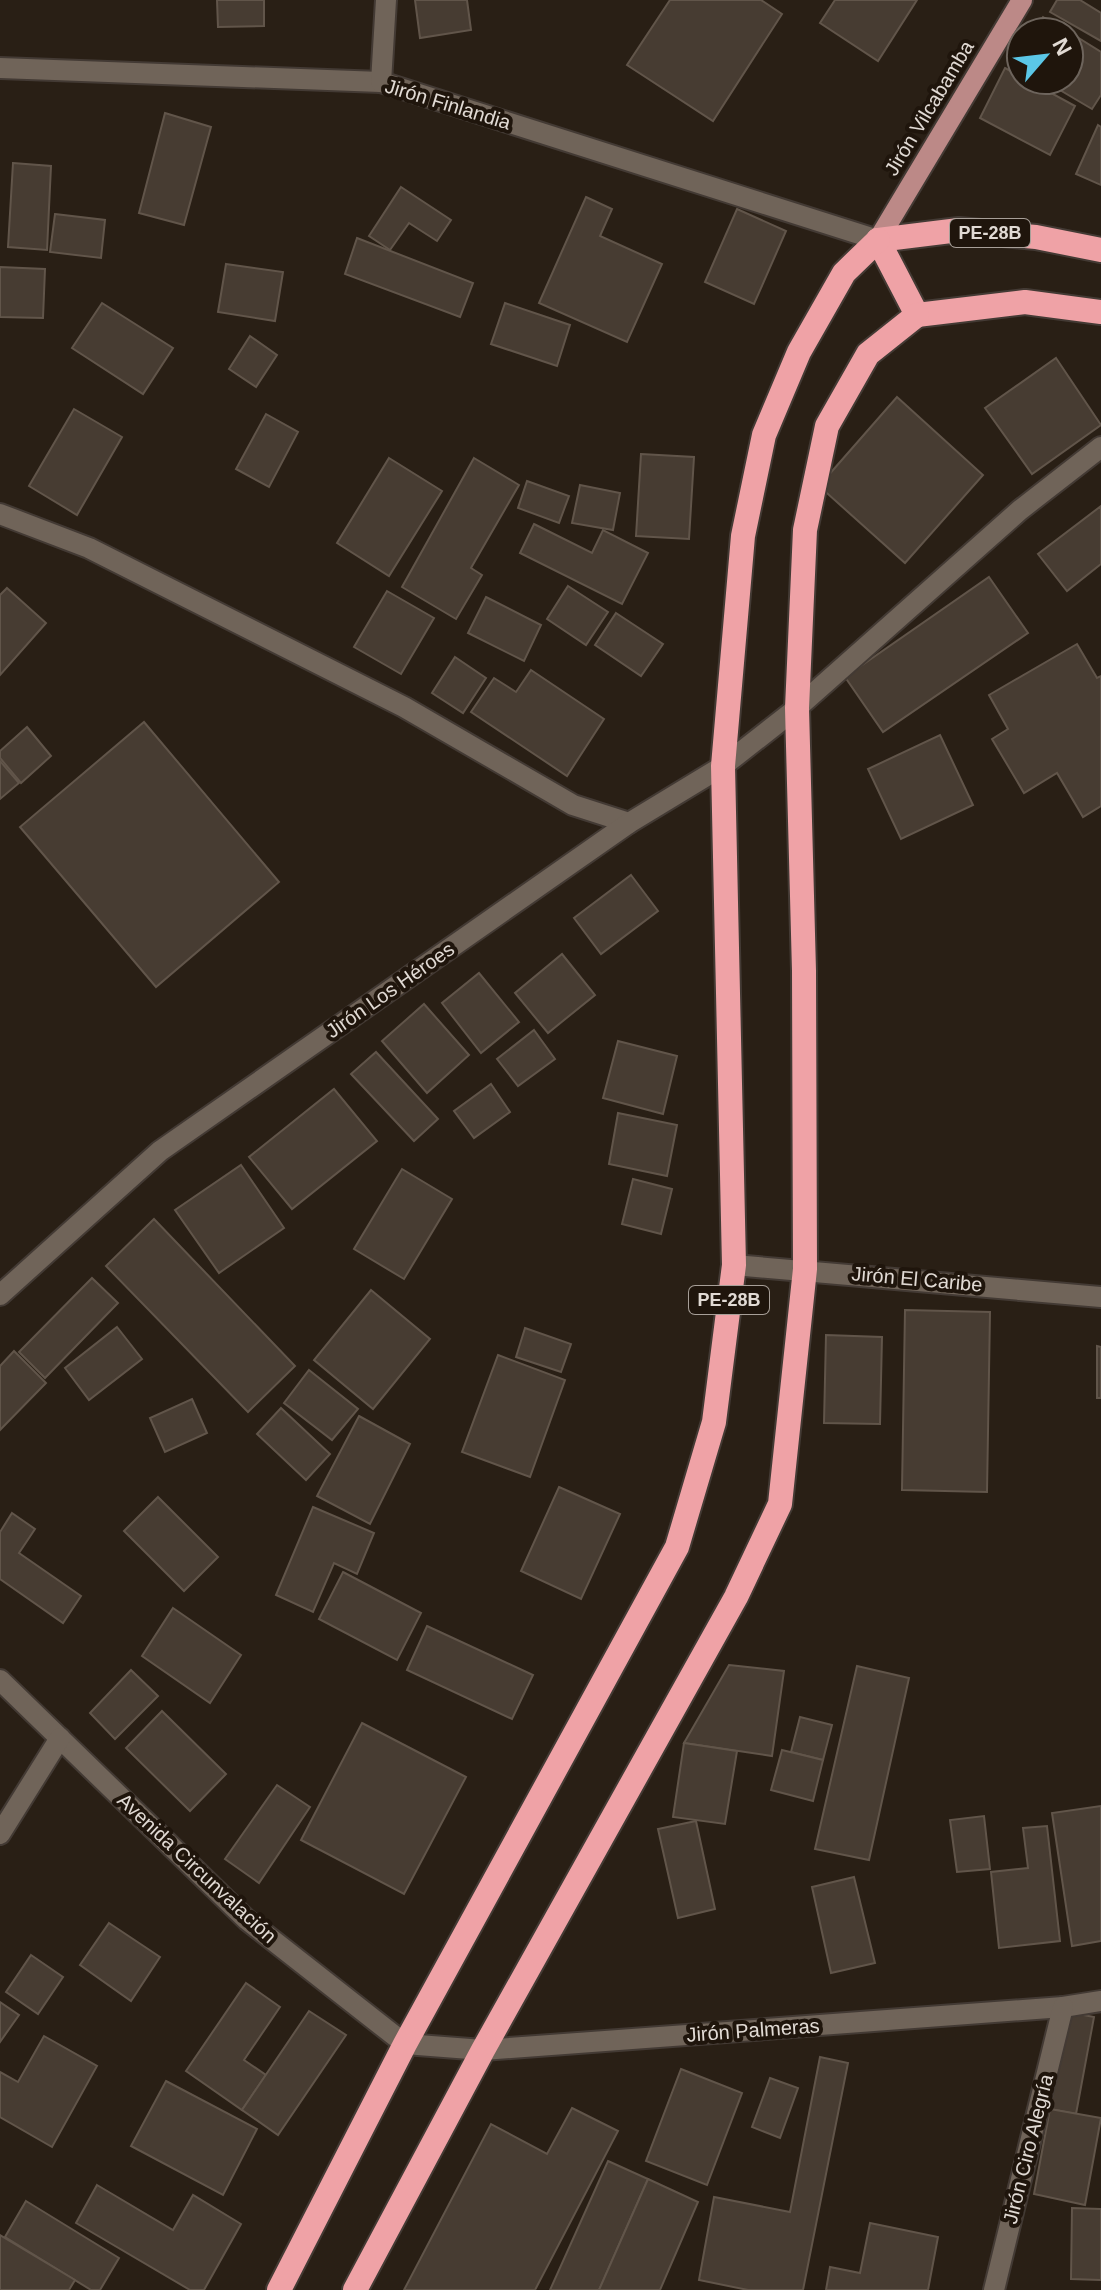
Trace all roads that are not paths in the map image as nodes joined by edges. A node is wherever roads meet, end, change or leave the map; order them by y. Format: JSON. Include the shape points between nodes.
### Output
{"nodes":[{"id":1,"x":386,"y":0,"type":"edge"},
{"id":2,"x":1022,"y":0,"type":"edge"},
{"id":3,"x":0,"y":68,"type":"edge"},
{"id":4,"x":381,"y":82,"type":"junction"},
{"id":5,"x":878,"y":240,"type":"junction"},
{"id":6,"x":1101,"y":250,"type":"edge"},
{"id":7,"x":1101,"y":312,"type":"edge"},
{"id":8,"x":917,"y":315,"type":"junction"},
{"id":9,"x":1101,"y":447,"type":"edge"},
{"id":10,"x":0,"y":514,"type":"edge"},
{"id":11,"x":797,"y":708,"type":"junction"},
{"id":12,"x":723,"y":766,"type":"junction"},
{"id":13,"x":629,"y":823,"type":"junction"},
{"id":14,"x":734,"y":1265,"type":"junction"},
{"id":15,"x":805,"y":1269,"type":"junction"},
{"id":16,"x":0,"y":1295,"type":"edge"},
{"id":17,"x":1101,"y":1297,"type":"edge"},
{"id":18,"x":0,"y":1680,"type":"edge"},
{"id":19,"x":60,"y":1738,"type":"junction"},
{"id":20,"x":0,"y":1834,"type":"edge"},
{"id":21,"x":1101,"y":2001,"type":"edge"},
{"id":22,"x":1063,"y":2007,"type":"junction"},
{"id":23,"x":405,"y":2044,"type":"junction"},
{"id":24,"x":483,"y":2050,"type":"junction"},
{"id":25,"x":279,"y":2290,"type":"edge"},
{"id":26,"x":355,"y":2290,"type":"edge"},
{"id":27,"x":994,"y":2290,"type":"edge"}],
"edges":[{"from":1,"to":4,"type":"street"},
{"from":2,"to":5,"type":"main road","name":"Jirón Vilcabamba"},
{"from":3,"to":4,"type":"street","name":"Jirón Finlandia"},
{"from":4,"to":5,"type":"street","name":"Jirón Finlandia"},
{"from":5,"to":6,"type":"highway","number":"PE-28B","via":[[959,230]]},
{"from":5,"to":8,"type":"highway"},
{"from":5,"to":12,"type":"highway","number":"PE-28B","via":[[844,273],[799,352],[764,435],[743,536]]},
{"from":7,"to":8,"type":"highway","via":[[1025,302]]},
{"from":8,"to":11,"type":"highway","via":[[868,354],[827,426],[805,530]]},
{"from":9,"to":11,"type":"street","name":"Jirón Los Héroes","via":[[1020,510]]},
{"from":10,"to":13,"type":"street","via":[[89,548],[404,707],[573,805]]},
{"from":11,"to":12,"type":"street","name":"Jirón Los Héroes"},
{"from":11,"to":15,"type":"highway"},
{"from":12,"to":13,"type":"street","name":"Jirón Los Héroes"},
{"from":12,"to":14,"type":"highway","number":"PE-28B"},
{"from":13,"to":16,"type":"street","name":"Jirón Los Héroes","via":[[160,1151]]},
{"from":14,"to":15,"type":"street","name":"Jirón El Caribe"},
{"from":14,"to":23,"type":"highway","number":"PE-28B","via":[[714,1422],[677,1547]]},
{"from":15,"to":17,"type":"street","name":"Jirón El Caribe"},
{"from":15,"to":24,"type":"highway","via":[[780,1504],[736,1597]]},
{"from":18,"to":19,"type":"street","name":"Avenida Circunvalación"},
{"from":19,"to":20,"type":"street"},
{"from":19,"to":23,"type":"street","name":"Avenida Circunvalación","via":[[247,1920]]},
{"from":21,"to":22,"type":"street","name":"Jirón Palmeras"},
{"from":22,"to":24,"type":"street","name":"Jirón Palmeras"},
{"from":22,"to":27,"type":"street","name":"Jirón Ciro Alegría"},
{"from":23,"to":24,"type":"street","name":"Jirón Palmeras"},
{"from":23,"to":25,"type":"highway","number":"PE-28B"},
{"from":24,"to":26,"type":"highway"}]}
